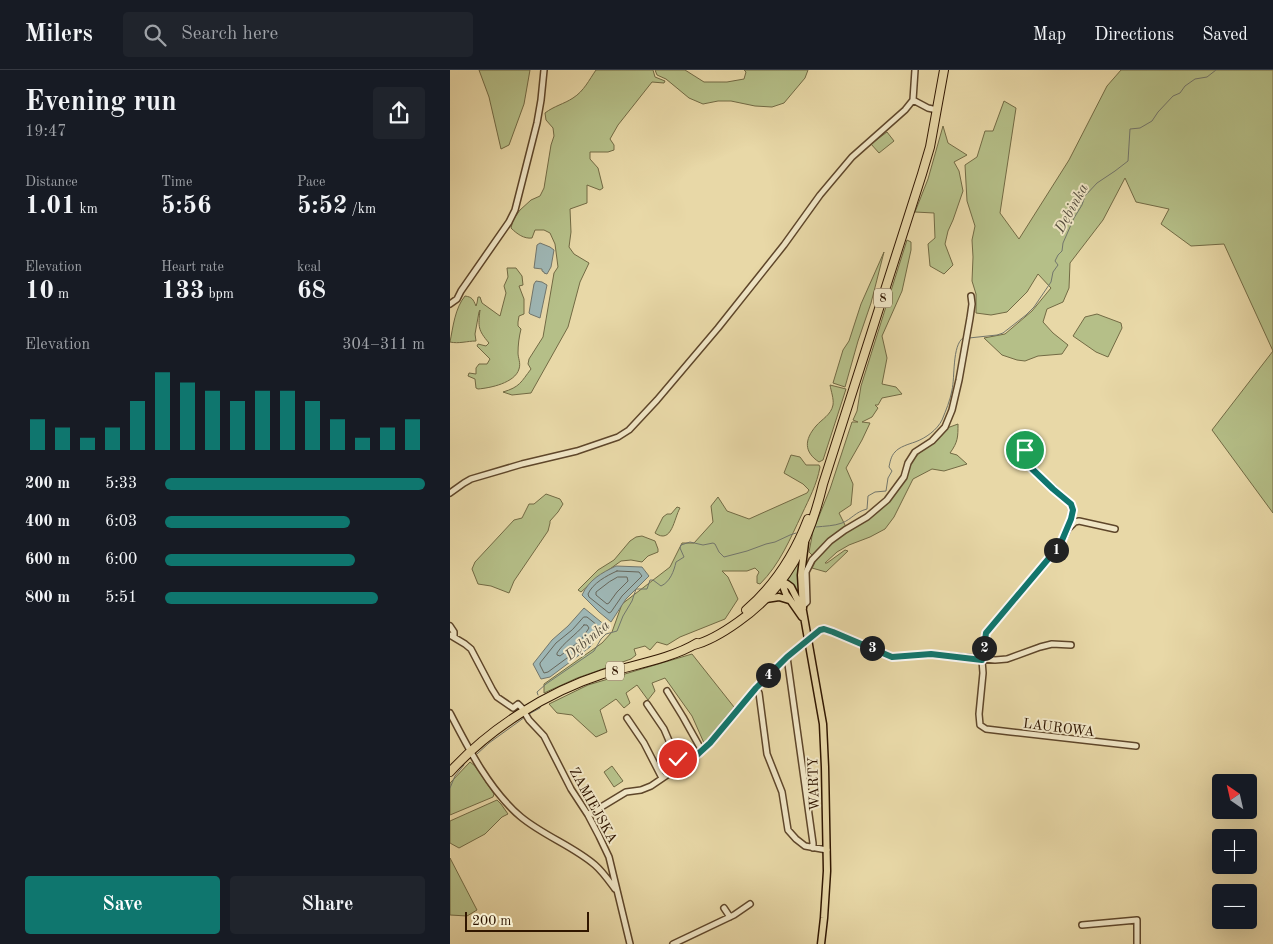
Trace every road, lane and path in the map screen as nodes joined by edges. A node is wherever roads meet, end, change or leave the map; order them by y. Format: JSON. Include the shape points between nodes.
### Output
{"nodes":[{"id":1,"x":544,"y":70,"type":"edge"},
{"id":2,"x":915,"y":70,"type":"edge"},
{"id":3,"x":944,"y":70,"type":"edge"},
{"id":4,"x":913,"y":100,"type":"junction"},
{"id":5,"x":936,"y":110,"type":"junction"},
{"id":6,"x":971,"y":296,"type":"dead end"},
{"id":7,"x":450,"y":304,"type":"edge"},
{"id":8,"x":1029,"y":436,"type":"dead end"},
{"id":9,"x":450,"y":493,"type":"edge"},
{"id":10,"x":809,"y":525,"type":"junction"},
{"id":11,"x":1115,"y":529,"type":"dead end"},
{"id":12,"x":1068,"y":530,"type":"junction"},
{"id":13,"x":806,"y":540,"type":"junction"},
{"id":14,"x":778,"y":580,"type":"junction"},
{"id":15,"x":766,"y":599,"type":"junction"},
{"id":16,"x":791,"y":602,"type":"junction"},
{"id":17,"x":803,"y":608,"type":"junction"},
{"id":18,"x":805,"y":624,"type":"junction"},
{"id":19,"x":450,"y":626,"type":"edge"},
{"id":20,"x":714,"y":636,"type":"junction"},
{"id":21,"x":451,"y":637,"type":"edge"},
{"id":22,"x":807,"y":640,"type":"junction"},
{"id":23,"x":1070,"y":645,"type":"dead end"},
{"id":24,"x":787,"y":657,"type":"junction"},
{"id":25,"x":982,"y":660,"type":"junction"},
{"id":26,"x":756,"y":688,"type":"junction"},
{"id":27,"x":667,"y":691,"type":"dead end"},
{"id":28,"x":647,"y":704,"type":"dead end"},
{"id":29,"x":522,"y":708,"type":"dead end"},
{"id":30,"x":450,"y":712,"type":"edge"},
{"id":31,"x":526,"y":715,"type":"dead end"},
{"id":32,"x":627,"y":718,"type":"dead end"},
{"id":33,"x":1136,"y":746,"type":"dead end"},
{"id":34,"x":471,"y":751,"type":"junction"},
{"id":35,"x":702,"y":751,"type":"junction"},
{"id":36,"x":682,"y":765,"type":"junction"},
{"id":37,"x":450,"y":772,"type":"edge"},
{"id":38,"x":662,"y":778,"type":"junction"},
{"id":39,"x":588,"y":815,"type":"junction"},
{"id":40,"x":813,"y":848,"type":"junction"},
{"id":41,"x":827,"y":850,"type":"junction"},
{"id":42,"x":613,"y":871,"type":"junction"},
{"id":43,"x":605,"y":876,"type":"junction"},
{"id":44,"x":617,"y":891,"type":"junction"},
{"id":45,"x":750,"y":904,"type":"dead end"},
{"id":46,"x":724,"y":908,"type":"dead end"},
{"id":47,"x":732,"y":916,"type":"junction"},
{"id":48,"x":1082,"y":925,"type":"dead end"},
{"id":49,"x":630,"y":944,"type":"edge"},
{"id":50,"x":674,"y":944,"type":"edge"},
{"id":51,"x":821,"y":944,"type":"edge"},
{"id":52,"x":1137,"y":944,"type":"edge"}],
"edges":[{"from":1,"to":7,"type":"street","via":[[537,123],[515,210],[457,299]]},
{"from":2,"to":4,"type":"street"},
{"from":3,"to":5,"type":"highway","number":"8"},
{"from":4,"to":5,"type":"street"},
{"from":4,"to":9,"type":"street","via":[[852,157],[718,328],[629,430],[577,451],[471,479]]},
{"from":5,"to":10,"type":"highway","number":"8","via":[[922,174]]},
{"from":6,"to":17,"type":"street","via":[[958,380],[945,427],[915,452],[904,477],[887,500],[867,518],[830,541],[812,560],[806,572],[807,602]]},
{"from":8,"to":12,"type":"street","via":[[1025,460],[1071,504],[1073,510]]},
{"from":10,"to":13,"type":"highway","number":"8"},
{"from":10,"to":14,"type":"highway","number":"8"},
{"from":11,"to":12,"type":"street","via":[[1079,520]]},
{"from":12,"to":25,"type":"street","via":[[1060,545],[986,633]]},
{"from":13,"to":14,"type":"highway","number":"8"},
{"from":13,"to":17,"type":"main road","via":[[801,575]]},
{"from":14,"to":15,"type":"highway","number":"8"},
{"from":14,"to":16,"type":"main road","name":"WARTY"},
{"from":14,"to":17,"type":"main road","name":"WARTY","via":[[791,587]]},
{"from":14,"to":20,"type":"highway","number":"8"},
{"from":15,"to":16,"type":"main road","via":[[779,597]]},
{"from":15,"to":20,"type":"highway","number":"8","via":[[741,620]]},
{"from":16,"to":18,"type":"main road","name":"WARTY"},
{"from":17,"to":18,"type":"main road","name":"WARTY"},
{"from":18,"to":22,"type":"main road","name":"WARTY"},
{"from":19,"to":21,"type":"street","via":[[454,632]]},
{"from":20,"to":34,"type":"highway","number":"8","via":[[562,690],[520,714]]},
{"from":21,"to":29,"type":"street","via":[[471,649],[497,697],[513,708],[518,704]]},
{"from":22,"to":24,"type":"street"},
{"from":22,"to":25,"type":"street","via":[[824,629],[892,657],[931,654]]},
{"from":22,"to":41,"type":"main road","name":"WARTY","via":[[824,739]]},
{"from":23,"to":25,"type":"street","via":[[1052,644],[1007,659]]},
{"from":24,"to":26,"type":"street"},
{"from":24,"to":40,"type":"street"},
{"from":25,"to":33,"type":"street","name":"LAUROWA","via":[[980,725],[1011,732]]},
{"from":26,"to":35,"type":"street"},
{"from":26,"to":40,"type":"street","via":[[767,754],[782,792],[788,830],[802,844]]},
{"from":27,"to":35,"type":"street"},
{"from":28,"to":36,"type":"street"},
{"from":30,"to":34,"type":"street"},
{"from":31,"to":39,"type":"street","name":"ZAMIEJSKA","via":[[544,736]]},
{"from":32,"to":38,"type":"street"},
{"from":34,"to":37,"type":"highway","number":"8"},
{"from":34,"to":43,"type":"street","via":[[500,795],[520,816],[581,854]]},
{"from":35,"to":36,"type":"street"},
{"from":36,"to":38,"type":"street"},
{"from":38,"to":39,"type":"street","via":[[641,790],[626,792]]},
{"from":39,"to":42,"type":"street","name":"ZAMIEJSKA"},
{"from":40,"to":41,"type":"street"},
{"from":41,"to":51,"type":"main road","name":"WARTY","via":[[827,890]]},
{"from":42,"to":43,"type":"street"},
{"from":42,"to":44,"type":"street","name":"ZAMIEJSKA"},
{"from":43,"to":44,"type":"street"},
{"from":44,"to":49,"type":"street","name":"ZAMIEJSKA"},
{"from":45,"to":47,"type":"street"},
{"from":46,"to":47,"type":"street"},
{"from":47,"to":50,"type":"street"},
{"from":48,"to":52,"type":"street","via":[[1137,920]]}]}
